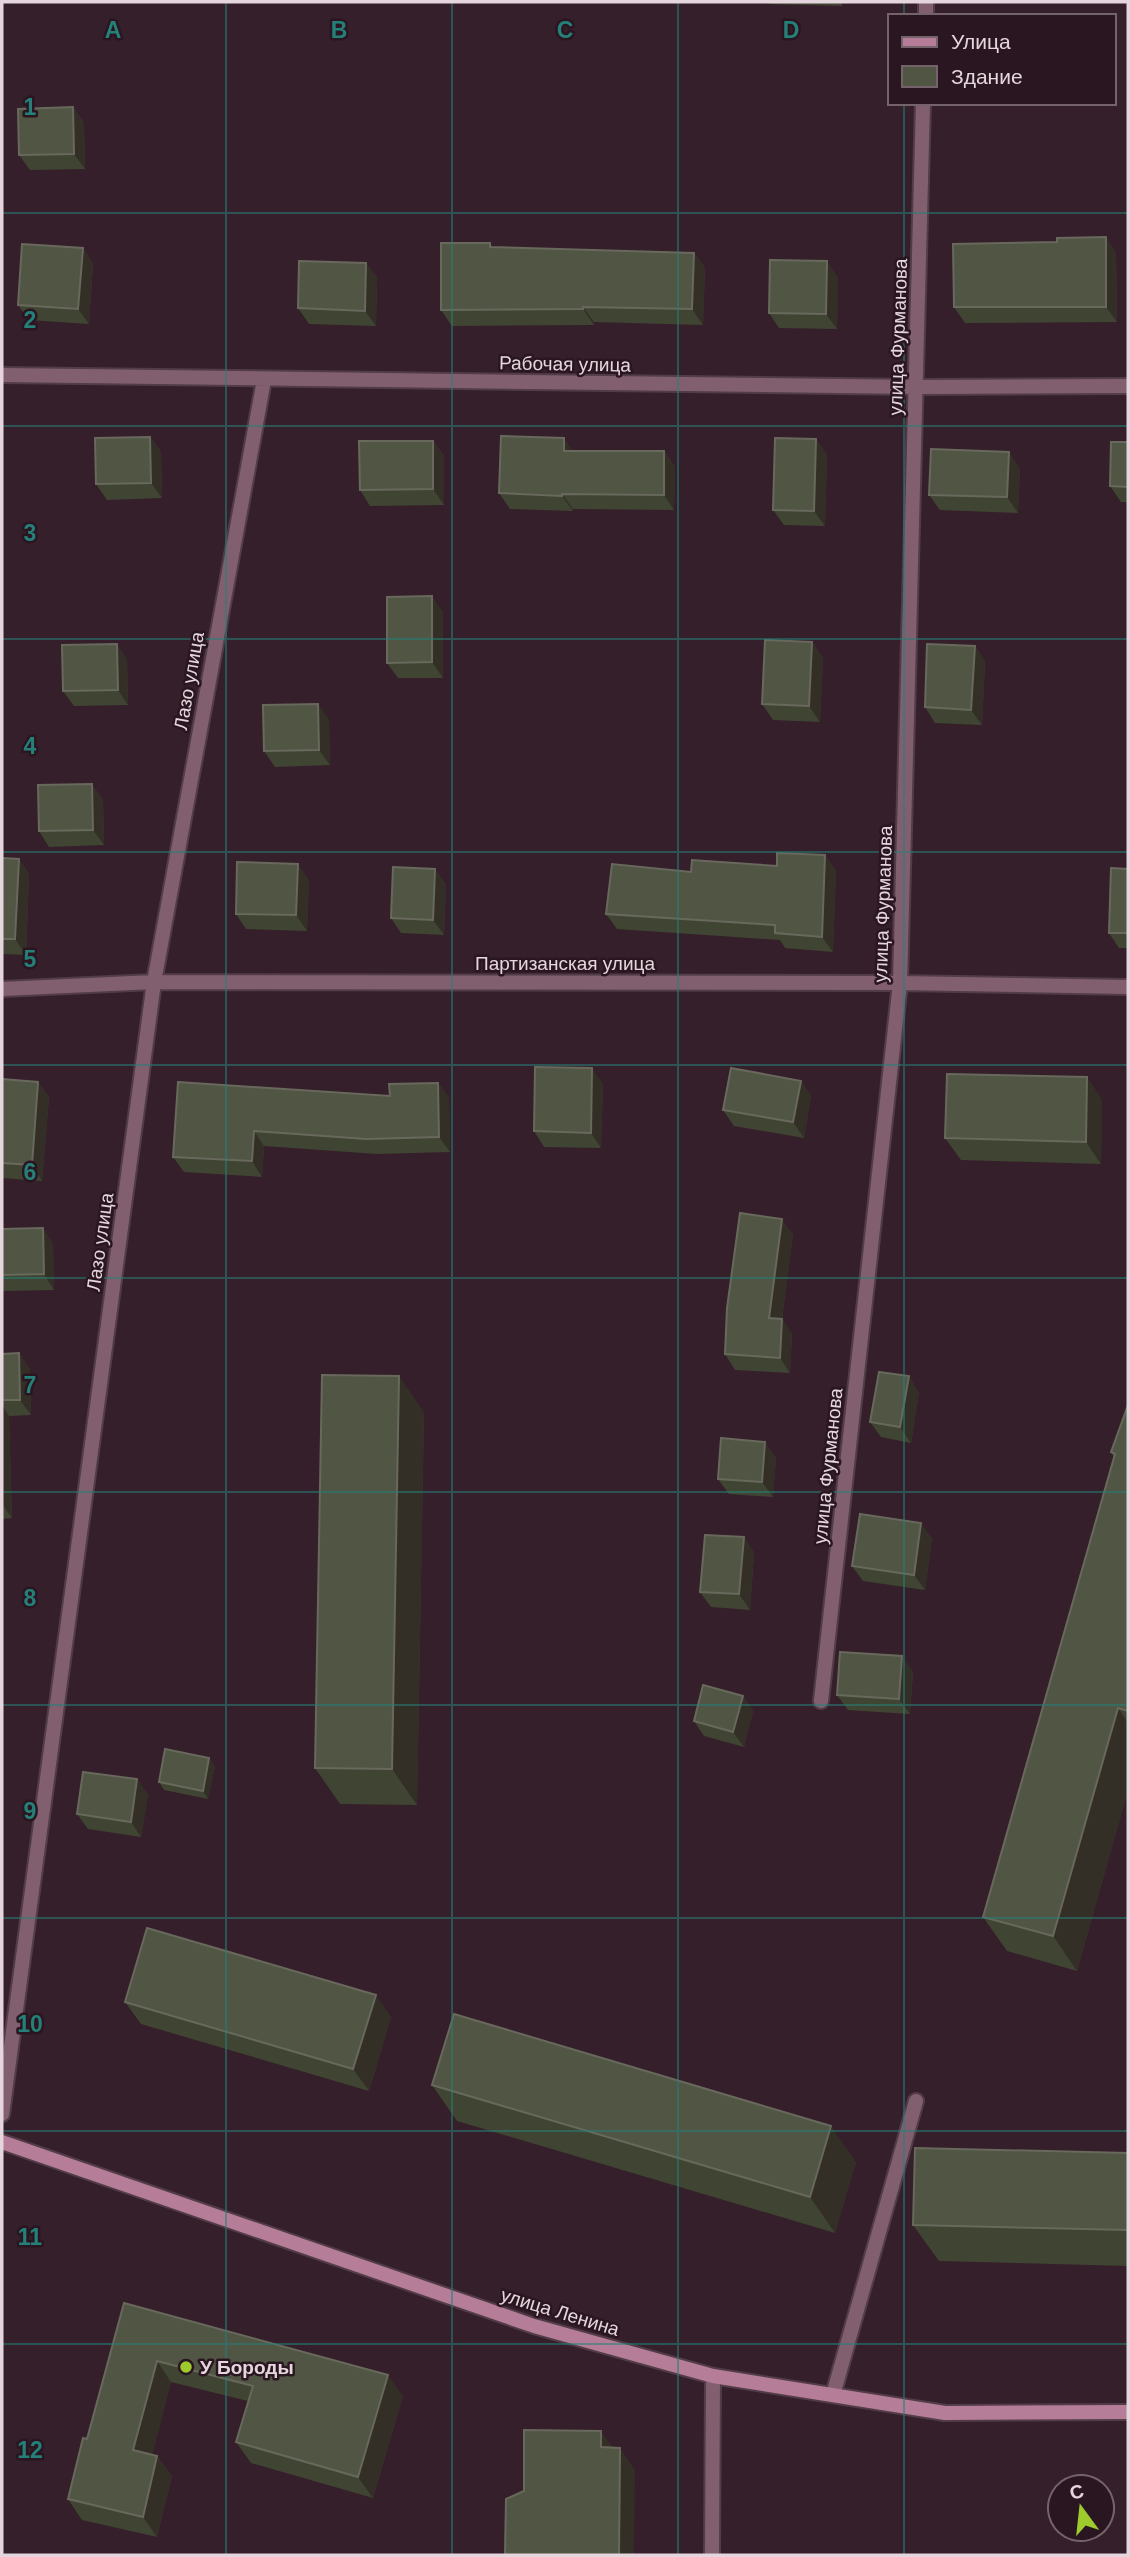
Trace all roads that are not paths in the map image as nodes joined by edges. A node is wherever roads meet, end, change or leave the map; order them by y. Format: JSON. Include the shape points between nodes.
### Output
{"nodes":[{"id":1,"x":923,"y":105,"type":"edge"},
{"id":2,"x":2,"y":375,"type":"edge"},
{"id":3,"x":264,"y":380,"type":"junction"},
{"id":4,"x":1128,"y":386,"type":"edge"},
{"id":5,"x":916,"y":387,"type":"junction"},
{"id":6,"x":154,"y":982,"type":"junction"},
{"id":7,"x":900,"y":983,"type":"junction"},
{"id":8,"x":1128,"y":987,"type":"edge"},
{"id":9,"x":2,"y":989,"type":"edge"},
{"id":10,"x":821,"y":1701,"type":"dead end"},
{"id":11,"x":916,"y":2101,"type":"dead end"},
{"id":12,"x":2,"y":2114,"type":"edge"},
{"id":13,"x":2,"y":2142,"type":"edge"},
{"id":14,"x":713,"y":2376,"type":"junction"},
{"id":15,"x":833,"y":2395,"type":"junction"},
{"id":16,"x":1128,"y":2412,"type":"edge"},
{"id":17,"x":712,"y":2555,"type":"edge"}],
"edges":[{"from":1,"to":5,"type":"street","name":"улица Фурманова"},
{"from":2,"to":3,"type":"street","name":"Рабочая улица"},
{"from":3,"to":5,"type":"street","name":"Рабочая улица"},
{"from":3,"to":6,"type":"street","name":"Лазо улица"},
{"from":4,"to":5,"type":"street","name":"Рабочая улица"},
{"from":5,"to":7,"type":"street","name":"улица Фурманова"},
{"from":6,"to":7,"type":"street","name":"Партизанская улица"},
{"from":6,"to":9,"type":"street","name":"Партизанская улица"},
{"from":6,"to":12,"type":"street","name":"Лазо улица"},
{"from":7,"to":8,"type":"street","name":"Партизанская улица"},
{"from":7,"to":10,"type":"street","name":"улица Фурманова"},
{"from":11,"to":15,"type":"street"},
{"from":13,"to":14,"type":"main road","name":"улица Ленина","via":[[534,2326]]},
{"from":14,"to":15,"type":"main road","name":"улица Ленина"},
{"from":14,"to":17,"type":"street"},
{"from":15,"to":16,"type":"main road","name":"улица Ленина","via":[[945,2413]]}]}
